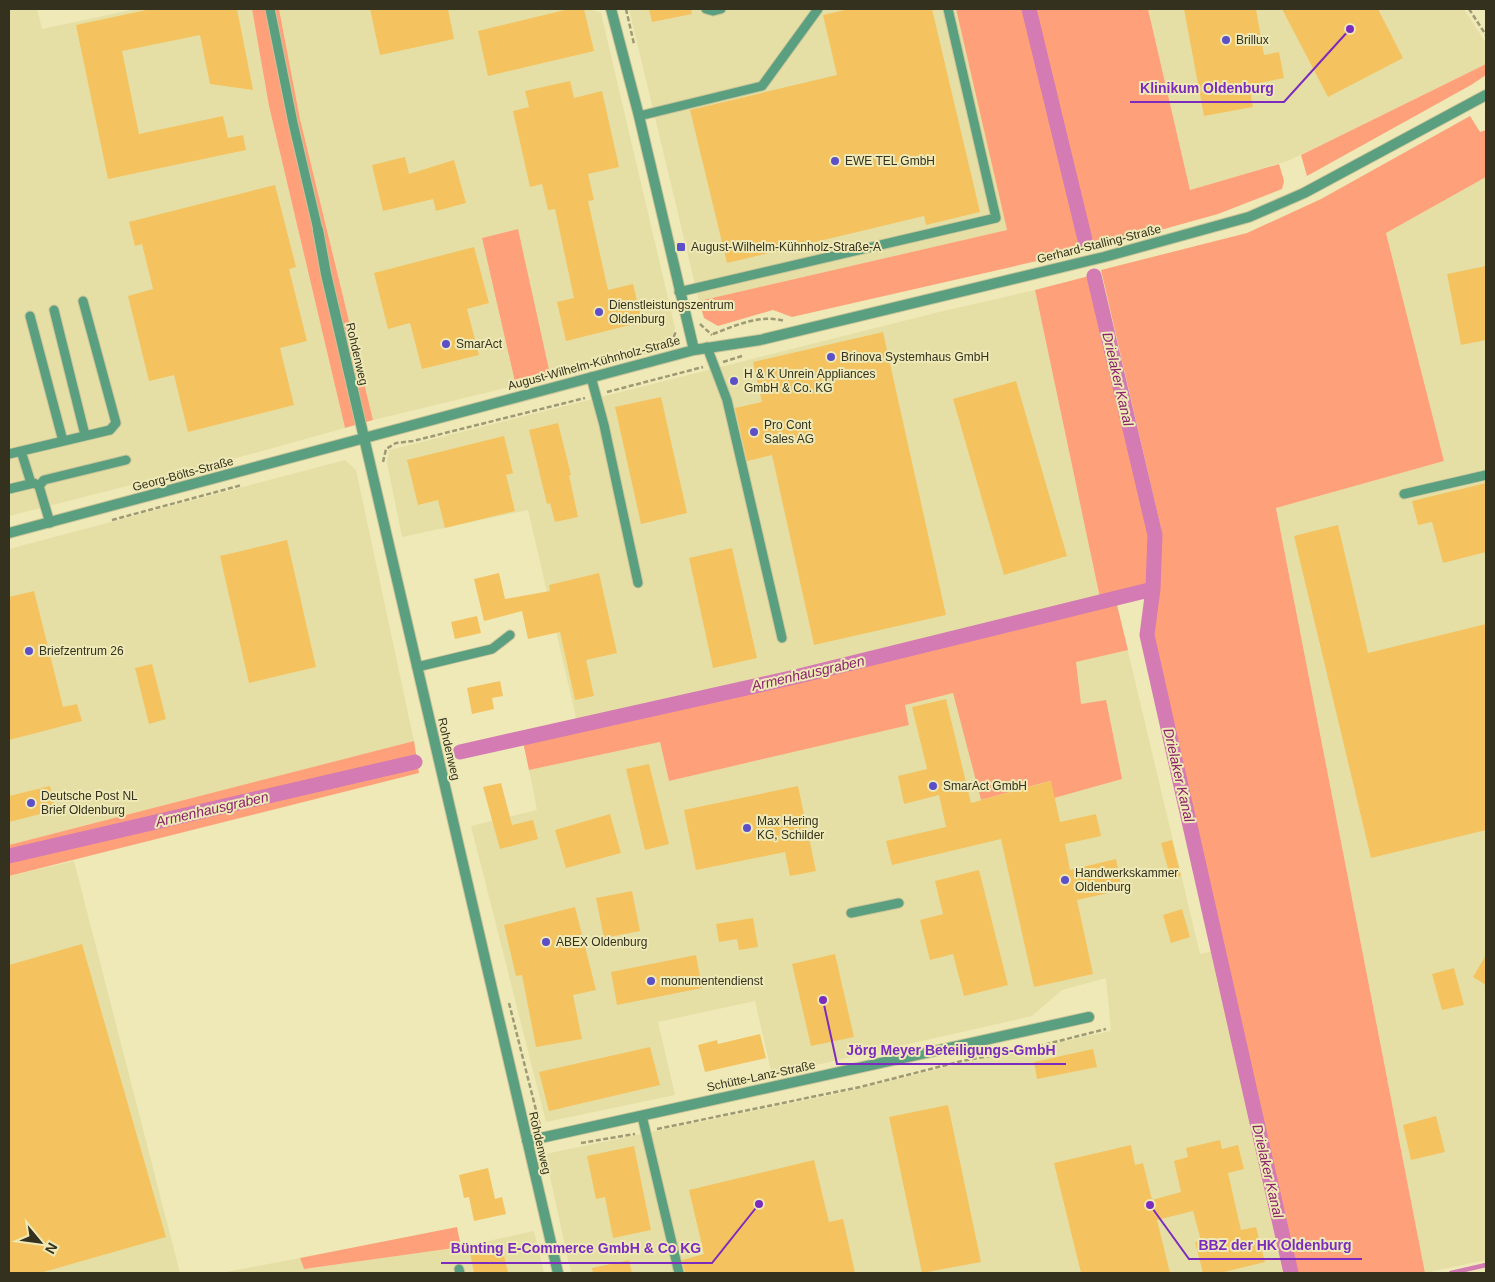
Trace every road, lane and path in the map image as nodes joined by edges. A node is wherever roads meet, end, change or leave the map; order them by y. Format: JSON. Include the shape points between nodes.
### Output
{"nodes":[{"id":1,"x":270,"y":9,"type":"edge"},
{"id":2,"x":611,"y":9,"type":"edge"},
{"id":3,"x":706,"y":9,"type":"edge"},
{"id":4,"x":721,"y":9,"type":"edge"},
{"id":5,"x":818,"y":9,"type":"edge"},
{"id":6,"x":948,"y":9,"type":"edge"},
{"id":7,"x":1469,"y":9,"type":"edge"},
{"id":8,"x":1486,"y":35,"type":"edge"},
{"id":9,"x":1486,"y":94,"type":"edge"},
{"id":10,"x":639,"y":116,"type":"junction"},
{"id":11,"x":318,"y":230,"type":"joint"},
{"id":12,"x":679,"y":292,"type":"junction"},
{"id":13,"x":83,"y":301,"type":"dead end"},
{"id":14,"x":54,"y":310,"type":"dead end"},
{"id":15,"x":30,"y":316,"type":"dead end"},
{"id":16,"x":789,"y":322,"type":"dead end"},
{"id":17,"x":712,"y":334,"type":"dead end"},
{"id":18,"x":707,"y":347,"type":"junction"},
{"id":19,"x":694,"y":350,"type":"junction"},
{"id":20,"x":591,"y":377,"type":"junction"},
{"id":21,"x":86,"y":434,"type":"junction"},
{"id":22,"x":364,"y":437,"type":"junction"},
{"id":23,"x":62,"y":441,"type":"junction"},
{"id":24,"x":21,"y":451,"type":"junction"},
{"id":25,"x":9,"y":454,"type":"edge"},
{"id":26,"x":126,"y":460,"type":"dead end"},
{"id":27,"x":1486,"y":475,"type":"edge"},
{"id":28,"x":35,"y":484,"type":"junction"},
{"id":29,"x":9,"y":489,"type":"edge"},
{"id":30,"x":1404,"y":494,"type":"dead end"},
{"id":31,"x":50,"y":522,"type":"junction"},
{"id":32,"x":9,"y":533,"type":"edge"},
{"id":33,"x":638,"y":582,"type":"dead end"},
{"id":34,"x":510,"y":635,"type":"dead end"},
{"id":35,"x":782,"y":638,"type":"dead end"},
{"id":36,"x":417,"y":667,"type":"junction"},
{"id":37,"x":899,"y":903,"type":"dead end"},
{"id":38,"x":851,"y":913,"type":"dead end"},
{"id":39,"x":1089,"y":1017,"type":"dead end"},
{"id":40,"x":1106,"y":1029,"type":"dead end"},
{"id":41,"x":642,"y":1116,"type":"junction"},
{"id":42,"x":646,"y":1132,"type":"junction"},
{"id":43,"x":527,"y":1141,"type":"junction"},
{"id":44,"x":578,"y":1143,"type":"dead end"},
{"id":45,"x":558,"y":1273,"type":"edge"},
{"id":46,"x":679,"y":1273,"type":"edge"}],
"edges":[{"from":1,"to":11,"type":"lane"},
{"from":2,"to":10,"type":"street","name":"August-Wilhelm-Kühnholz-Straße"},
{"from":3,"to":4,"type":"lane"},
{"from":5,"to":10,"type":"lane","via":[[762,86]]},
{"from":6,"to":12,"type":"lane","via":[[996,218]]},
{"from":7,"to":8,"type":"path"},
{"from":9,"to":18,"type":"street","name":"Gerhard-Stalling-Straße","via":[[1304,193],[1249,217],[1104,257],[770,338]]},
{"from":10,"to":12,"type":"street","name":"August-Wilhelm-Kühnholz-Straße"},
{"from":11,"to":22,"type":"street","name":"Rohdenweg"},
{"from":12,"to":19,"type":"street","name":"August-Wilhelm-Kühnholz-Straße"},
{"from":13,"to":21,"type":"lane","via":[[116,424],[110,430]]},
{"from":14,"to":21,"type":"lane"},
{"from":15,"to":23,"type":"lane"},
{"from":16,"to":17,"type":"path","via":[[771,317],[747,321]]},
{"from":18,"to":19,"type":"street","name":"Gerhard-Stalling-Straße"},
{"from":18,"to":35,"type":"lane","via":[[727,400]]},
{"from":19,"to":20,"type":"street","name":"August-Wilhelm-Kühnholz-Straße"},
{"from":20,"to":22,"type":"street","name":"August-Wilhelm-Kühnholz-Straße"},
{"from":20,"to":33,"type":"lane"},
{"from":21,"to":23,"type":"lane"},
{"from":22,"to":31,"type":"street","name":"Georg-Bölts-Straße"},
{"from":22,"to":36,"type":"street","name":"Rohdenweg"},
{"from":23,"to":24,"type":"lane"},
{"from":24,"to":25,"type":"lane"},
{"from":24,"to":28,"type":"lane"},
{"from":26,"to":28,"type":"lane"},
{"from":27,"to":30,"type":"lane"},
{"from":28,"to":29,"type":"lane"},
{"from":28,"to":31,"type":"lane"},
{"from":31,"to":32,"type":"street","name":"Georg-Bölts-Straße"},
{"from":34,"to":36,"type":"lane","via":[[492,649]]},
{"from":36,"to":43,"type":"street","name":"Rohdenweg"},
{"from":37,"to":38,"type":"lane"},
{"from":39,"to":41,"type":"street","name":"Schütte-Lanz-Straße"},
{"from":40,"to":42,"type":"path","via":[[860,1087]]},
{"from":41,"to":42,"type":"lane"},
{"from":41,"to":43,"type":"street","name":"Schütte-Lanz-Straße"},
{"from":42,"to":44,"type":"path"},
{"from":42,"to":46,"type":"lane"},
{"from":43,"to":45,"type":"street","name":"Rohdenweg"}]}
